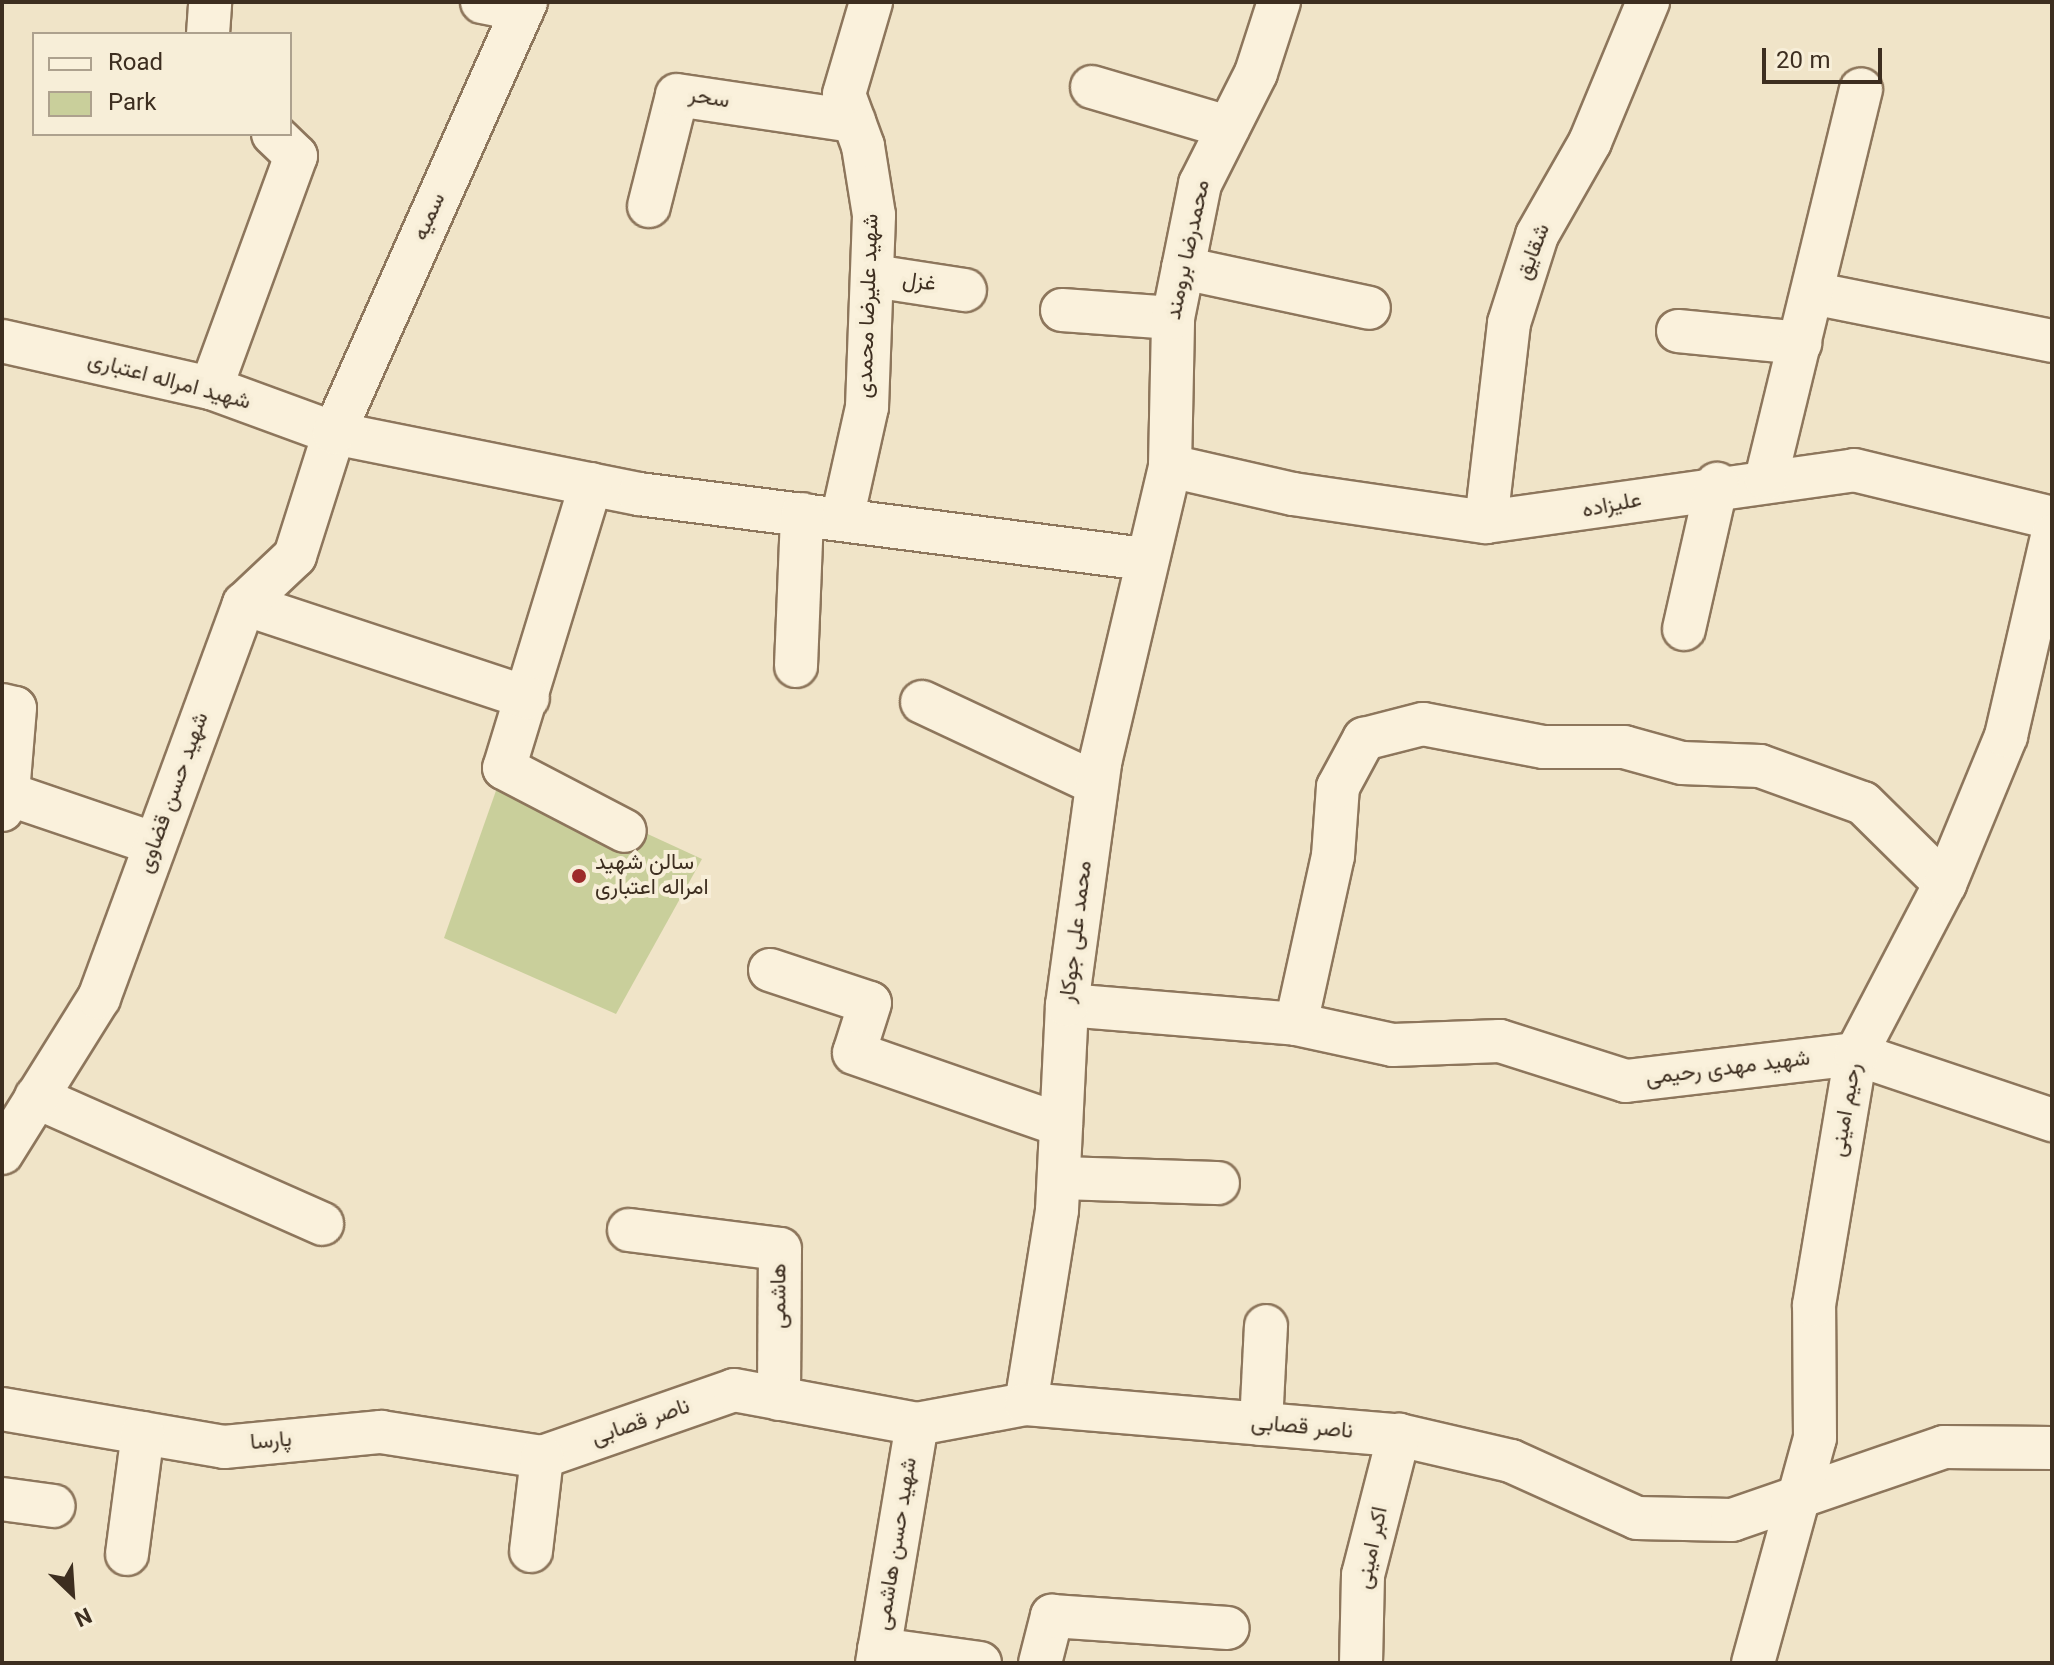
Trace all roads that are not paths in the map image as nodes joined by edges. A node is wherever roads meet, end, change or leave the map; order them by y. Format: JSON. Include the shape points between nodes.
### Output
{"nodes":[{"id":1,"x":210,"y":2,"type":"edge"},
{"id":2,"x":871,"y":2,"type":"edge"},
{"id":3,"x":1279,"y":2,"type":"edge"},
{"id":4,"x":1648,"y":2,"type":"edge"},
{"id":5,"x":510,"y":5,"type":"edge"},
{"id":6,"x":208,"y":32,"type":"edge"},
{"id":7,"x":1092,"y":87,"type":"dead end"},
{"id":8,"x":1861,"y":89,"type":"dead end"},
{"id":9,"x":854,"y":121,"type":"junction"},
{"id":10,"x":1228,"y":127,"type":"junction"},
{"id":11,"x":275,"y":136,"type":"edge"},
{"id":12,"x":649,"y":206,"type":"dead end"},
{"id":13,"x":1183,"y":268,"type":"junction"},
{"id":14,"x":873,"y":276,"type":"junction"},
{"id":15,"x":965,"y":290,"type":"dead end"},
{"id":16,"x":1812,"y":293,"type":"junction"},
{"id":17,"x":1369,"y":308,"type":"dead end"},
{"id":18,"x":1062,"y":310,"type":"dead end"},
{"id":19,"x":1173,"y":318,"type":"junction"},
{"id":20,"x":1678,"y":331,"type":"dead end"},
{"id":21,"x":2,"y":341,"type":"edge"},
{"id":22,"x":2052,"y":341,"type":"edge"},
{"id":23,"x":1800,"y":343,"type":"junction"},
{"id":24,"x":211,"y":388,"type":"junction"},
{"id":25,"x":334,"y":433,"type":"junction"},
{"id":26,"x":1170,"y":466,"type":"junction"},
{"id":27,"x":1766,"y":479,"type":"junction"},
{"id":28,"x":591,"y":484,"type":"junction"},
{"id":29,"x":1717,"y":484,"type":"junction"},
{"id":30,"x":802,"y":514,"type":"junction"},
{"id":31,"x":2052,"y":518,"type":"edge"},
{"id":32,"x":842,"y":519,"type":"junction"},
{"id":33,"x":1486,"y":522,"type":"junction"},
{"id":34,"x":2052,"y":536,"type":"edge"},
{"id":35,"x":1144,"y":559,"type":"junction"},
{"id":36,"x":244,"y":604,"type":"junction"},
{"id":37,"x":1684,"y":629,"type":"dead end"},
{"id":38,"x":796,"y":666,"type":"dead end"},
{"id":39,"x":528,"y":698,"type":"junction"},
{"id":40,"x":922,"y":702,"type":"dead end"},
{"id":41,"x":2,"y":705,"type":"edge"},
{"id":42,"x":1097,"y":784,"type":"junction"},
{"id":43,"x":5,"y":802,"type":"edge"},
{"id":44,"x":625,"y":831,"type":"dead end"},
{"id":45,"x":155,"y":844,"type":"junction"},
{"id":46,"x":1945,"y":884,"type":"junction"},
{"id":47,"x":770,"y":970,"type":"dead end"},
{"id":48,"x":1067,"y":1005,"type":"junction"},
{"id":49,"x":1296,"y":1024,"type":"junction"},
{"id":50,"x":1856,"y":1054,"type":"junction"},
{"id":51,"x":2052,"y":1120,"type":"edge"},
{"id":52,"x":15,"y":1123,"type":"edge"},
{"id":53,"x":1061,"y":1125,"type":"junction"},
{"id":54,"x":1059,"y":1178,"type":"junction"},
{"id":55,"x":1218,"y":1183,"type":"dead end"},
{"id":56,"x":322,"y":1224,"type":"dead end"},
{"id":57,"x":629,"y":1230,"type":"dead end"},
{"id":58,"x":1266,"y":1326,"type":"dead end"},
{"id":59,"x":779,"y":1399,"type":"junction"},
{"id":60,"x":1026,"y":1404,"type":"junction"},
{"id":61,"x":2,"y":1409,"type":"edge"},
{"id":62,"x":917,"y":1424,"type":"junction"},
{"id":63,"x":1261,"y":1424,"type":"junction"},
{"id":64,"x":143,"y":1433,"type":"junction"},
{"id":65,"x":1399,"y":1435,"type":"junction"},
{"id":66,"x":2052,"y":1448,"type":"edge"},
{"id":67,"x":542,"y":1457,"type":"junction"},
{"id":68,"x":2,"y":1499,"type":"edge"},
{"id":69,"x":1794,"y":1499,"type":"junction"},
{"id":70,"x":54,"y":1506,"type":"dead end"},
{"id":71,"x":531,"y":1551,"type":"dead end"},
{"id":72,"x":127,"y":1554,"type":"dead end"},
{"id":73,"x":1228,"y":1628,"type":"dead end"},
{"id":74,"x":878,"y":1656,"type":"edge"},
{"id":75,"x":980,"y":1663,"type":"edge"},
{"id":76,"x":1040,"y":1663,"type":"edge"},
{"id":77,"x":1361,"y":1663,"type":"edge"},
{"id":78,"x":1753,"y":1663,"type":"edge"}],
"edges":[{"from":1,"to":6,"type":"street"},
{"from":2,"to":9,"type":"street","name":"شهید علیرضا محمدی","via":[[844,94]]},
{"from":3,"to":10,"type":"street","name":"محمدرضا برومند"},
{"from":4,"to":33,"type":"street","name":"شقایق","via":[[1590,142],[1537,235],[1509,323]]},
{"from":5,"to":25,"type":"street","name":"سمیه"},
{"from":7,"to":10,"type":"street"},
{"from":8,"to":16,"type":"street"},
{"from":9,"to":12,"type":"street","name":"سحر","via":[[677,95]]},
{"from":9,"to":14,"type":"street","name":"شهید علیرضا محمدی","via":[[874,215]]},
{"from":10,"to":13,"type":"street","name":"محمدرضا برومند","via":[[1200,184]]},
{"from":11,"to":24,"type":"street","via":[[296,156]]},
{"from":13,"to":17,"type":"street"},
{"from":13,"to":19,"type":"street","name":"محمدرضا برومند"},
{"from":14,"to":15,"type":"street","name":"غزل"},
{"from":14,"to":32,"type":"street","name":"شهید علیرضا محمدی","via":[[867,407]]},
{"from":16,"to":22,"type":"street"},
{"from":16,"to":23,"type":"street"},
{"from":18,"to":19,"type":"street"},
{"from":19,"to":26,"type":"street","name":"محمدرضا برومند"},
{"from":20,"to":23,"type":"street"},
{"from":21,"to":24,"type":"street","name":"شهید امراله اعتباری"},
{"from":23,"to":27,"type":"street"},
{"from":24,"to":25,"type":"street","name":"شهید امراله اعتباری"},
{"from":25,"to":28,"type":"street","name":"شهید امراله اعتباری"},
{"from":25,"to":36,"type":"street","name":"شهید حسن قضاوی","via":[[295,556]]},
{"from":26,"to":33,"type":"street","name":"علیزاده","via":[[1293,494]]},
{"from":26,"to":35,"type":"street","name":"محمد علی جوکار"},
{"from":27,"to":29,"type":"street","name":"علیزاده"},
{"from":27,"to":31,"type":"street","name":"علیزاده","via":[[1854,470]]},
{"from":28,"to":30,"type":"street","name":"شهید امراله اعتباری"},
{"from":28,"to":39,"type":"street"},
{"from":29,"to":33,"type":"street","name":"علیزاده","via":[[1596,511]]},
{"from":29,"to":37,"type":"street"},
{"from":30,"to":32,"type":"street","name":"شهید امراله اعتباری"},
{"from":30,"to":38,"type":"street"},
{"from":32,"to":35,"type":"street","name":"شهید امراله اعتباری"},
{"from":34,"to":46,"type":"street","name":"رحیم امینی","via":[[2006,736]]},
{"from":35,"to":42,"type":"street","name":"محمد علی جوکار"},
{"from":36,"to":39,"type":"street"},
{"from":36,"to":45,"type":"street","name":"شهید حسن قضاوی"},
{"from":39,"to":44,"type":"street","via":[[504,768]]},
{"from":40,"to":42,"type":"street"},
{"from":41,"to":43,"type":"street","via":[[15,708]]},
{"from":42,"to":48,"type":"street","name":"محمد علی جوکار"},
{"from":43,"to":45,"type":"street"},
{"from":45,"to":52,"type":"street","name":"شهید حسن قضاوی","via":[[99,998]]},
{"from":46,"to":49,"type":"street","via":[[1863,803],[1760,766],[1682,763],[1624,747],[1544,747],[1423,724],[1364,739],[1338,787],[1333,856]]},
{"from":46,"to":50,"type":"street","name":"رحیم امینی"},
{"from":47,"to":53,"type":"street","via":[[870,1003],[854,1053]]},
{"from":48,"to":49,"type":"street","name":"شهید مهدی رحیمی"},
{"from":48,"to":53,"type":"street","name":"محمد علی جوکار"},
{"from":49,"to":50,"type":"street","name":"شهید مهدی رحیمی","via":[[1393,1045],[1500,1041],[1626,1081]]},
{"from":50,"to":51,"type":"street","name":"شهید مهدی رحیمی"},
{"from":50,"to":69,"type":"street","name":"رحیم امینی","via":[[1814,1305],[1815,1438]]},
{"from":52,"to":56,"type":"street"},
{"from":53,"to":54,"type":"street","name":"محمد علی جوکار"},
{"from":54,"to":55,"type":"street"},
{"from":54,"to":60,"type":"street","name":"محمد علی جوکار"},
{"from":57,"to":59,"type":"street","name":"هاشمی","via":[[780,1249]]},
{"from":58,"to":63,"type":"street"},
{"from":59,"to":62,"type":"street","name":"ناصر قصابی"},
{"from":59,"to":67,"type":"street","name":"ناصر قصابی","via":[[734,1390]]},
{"from":60,"to":62,"type":"street","name":"ناصر قصابی"},
{"from":60,"to":63,"type":"street","name":"ناصر قصابی"},
{"from":61,"to":64,"type":"street","name":"پارسا"},
{"from":62,"to":74,"type":"street","name":"شهید حسن هاشمی"},
{"from":63,"to":65,"type":"street","name":"ناصر قصابی"},
{"from":64,"to":67,"type":"street","name":"پارسا","via":[[224,1447],[381,1432]]},
{"from":64,"to":72,"type":"street"},
{"from":65,"to":69,"type":"street","name":"ناصر قصابی","via":[[1511,1461],[1637,1518],[1732,1520]]},
{"from":65,"to":77,"type":"street","name":"اکبر امینی","via":[[1363,1575]]},
{"from":66,"to":69,"type":"street","name":"ناصر قصابی","via":[[1944,1447]]},
{"from":67,"to":71,"type":"street"},
{"from":68,"to":70,"type":"street"},
{"from":69,"to":78,"type":"street","name":"رحیم امینی"},
{"from":73,"to":76,"type":"street","via":[[1052,1616]]},
{"from":74,"to":75,"type":"street"}]}
